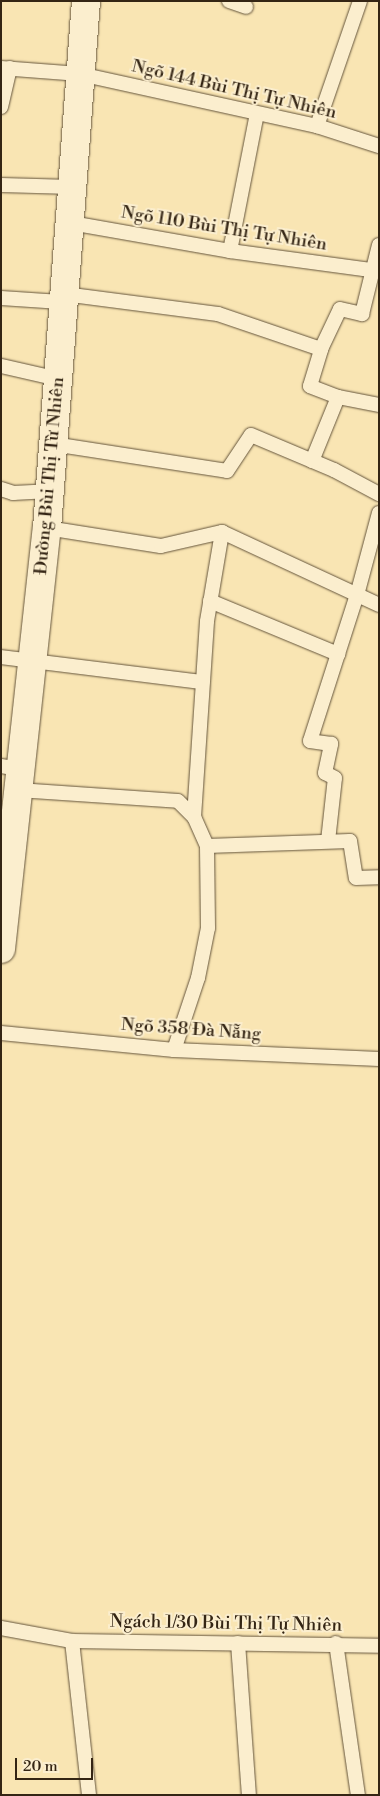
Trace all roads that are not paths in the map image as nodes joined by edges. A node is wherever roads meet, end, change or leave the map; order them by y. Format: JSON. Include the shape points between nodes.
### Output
{"nodes":[{"id":1,"x":86,"y":1,"type":"edge"},
{"id":2,"x":229,"y":1,"type":"edge"},
{"id":3,"x":360,"y":1,"type":"edge"},
{"id":4,"x":246,"y":7,"type":"dead end"},
{"id":5,"x":6,"y":68,"type":"edge"},
{"id":6,"x":80,"y":74,"type":"junction"},
{"id":7,"x":1,"y":107,"type":"edge"},
{"id":8,"x":257,"y":114,"type":"junction"},
{"id":9,"x":317,"y":126,"type":"junction"},
{"id":10,"x":379,"y":146,"type":"edge"},
{"id":11,"x":1,"y":185,"type":"edge"},
{"id":12,"x":72,"y":187,"type":"junction"},
{"id":13,"x":71,"y":223,"type":"junction"},
{"id":14,"x":379,"y":246,"type":"edge"},
{"id":15,"x":230,"y":251,"type":"junction"},
{"id":16,"x":371,"y":270,"type":"junction"},
{"id":17,"x":64,"y":294,"type":"junction"},
{"id":18,"x":1,"y":298,"type":"edge"},
{"id":19,"x":321,"y":349,"type":"junction"},
{"id":20,"x":1,"y":366,"type":"edge"},
{"id":21,"x":58,"y":379,"type":"junction"},
{"id":22,"x":338,"y":397,"type":"junction"},
{"id":23,"x":379,"y":405,"type":"edge"},
{"id":24,"x":53,"y":444,"type":"junction"},
{"id":25,"x":312,"y":461,"type":"junction"},
{"id":26,"x":1,"y":489,"type":"edge"},
{"id":27,"x":49,"y":491,"type":"junction"},
{"id":28,"x":379,"y":494,"type":"edge"},
{"id":29,"x":379,"y":513,"type":"edge"},
{"id":30,"x":47,"y":528,"type":"junction"},
{"id":31,"x":222,"y":532,"type":"junction"},
{"id":32,"x":357,"y":595,"type":"junction"},
{"id":33,"x":210,"y":602,"type":"junction"},
{"id":34,"x":379,"y":605,"type":"edge"},
{"id":35,"x":338,"y":654,"type":"junction"},
{"id":36,"x":1,"y":657,"type":"edge"},
{"id":37,"x":32,"y":660,"type":"junction"},
{"id":38,"x":202,"y":682,"type":"junction"},
{"id":39,"x":13,"y":775,"type":"edge"},
{"id":40,"x":194,"y":817,"type":"junction"},
{"id":41,"x":328,"y":842,"type":"junction"},
{"id":42,"x":207,"y":846,"type":"junction"},
{"id":43,"x":379,"y":877,"type":"edge"},
{"id":44,"x":1,"y":949,"type":"edge"},
{"id":45,"x":1,"y":1033,"type":"edge"},
{"id":46,"x":174,"y":1050,"type":"junction"},
{"id":47,"x":379,"y":1059,"type":"edge"},
{"id":48,"x":1,"y":1628,"type":"edge"},
{"id":49,"x":72,"y":1641,"type":"junction"},
{"id":50,"x":238,"y":1643,"type":"junction"},
{"id":51,"x":336,"y":1644,"type":"junction"},
{"id":52,"x":379,"y":1646,"type":"edge"},
{"id":53,"x":89,"y":1795,"type":"edge"},
{"id":54,"x":249,"y":1795,"type":"edge"},
{"id":55,"x":358,"y":1795,"type":"edge"}],
"edges":[{"from":1,"to":6,"type":"street","name":"Đường Bùi Thị Từ Nhiên"},
{"from":2,"to":4,"type":"lane"},
{"from":3,"to":9,"type":"lane"},
{"from":5,"to":6,"type":"lane","name":"Ngõ 144 Bùi Thị Tự Nhiên"},
{"from":5,"to":7,"type":"lane"},
{"from":6,"to":8,"type":"lane","name":"Ngõ 144 Bùi Thị Tự Nhiên"},
{"from":6,"to":12,"type":"street","name":"Đường Bùi Thị Từ Nhiên"},
{"from":8,"to":9,"type":"lane","name":"Ngõ 144 Bùi Thị Tự Nhiên"},
{"from":8,"to":15,"type":"lane"},
{"from":9,"to":10,"type":"lane","name":"Ngõ 144 Bùi Thị Tự Nhiên"},
{"from":11,"to":12,"type":"lane"},
{"from":12,"to":13,"type":"street","name":"Đường Bùi Thị Từ Nhiên"},
{"from":13,"to":15,"type":"lane","name":"Ngõ 110 Bùi Thị Tự Nhiên"},
{"from":13,"to":17,"type":"street","name":"Đường Bùi Thị Từ Nhiên"},
{"from":14,"to":16,"type":"lane"},
{"from":15,"to":16,"type":"lane","name":"Ngõ 110 Bùi Thị Tự Nhiên"},
{"from":16,"to":19,"type":"lane","via":[[362,314],[340,310]]},
{"from":17,"to":18,"type":"lane","via":[[61,302]]},
{"from":17,"to":19,"type":"lane","via":[[218,314]]},
{"from":17,"to":21,"type":"street","name":"Đường Bùi Thị Từ Nhiên"},
{"from":19,"to":22,"type":"lane","via":[[310,386]]},
{"from":20,"to":21,"type":"lane"},
{"from":21,"to":24,"type":"street","name":"Đường Bùi Thị Từ Nhiên"},
{"from":22,"to":23,"type":"lane"},
{"from":22,"to":25,"type":"lane"},
{"from":24,"to":25,"type":"lane","via":[[226,471],[251,435]]},
{"from":24,"to":27,"type":"street","name":"Đường Bùi Thị Từ Nhiên"},
{"from":25,"to":28,"type":"lane"},
{"from":26,"to":27,"type":"lane","via":[[13,493]]},
{"from":27,"to":30,"type":"street","name":"Đường Bùi Thị Từ Nhiên"},
{"from":29,"to":32,"type":"lane"},
{"from":30,"to":31,"type":"lane","via":[[161,546]]},
{"from":30,"to":37,"type":"street","name":"Đường Bùi Thị Từ Nhiên"},
{"from":31,"to":32,"type":"lane"},
{"from":31,"to":33,"type":"lane"},
{"from":32,"to":34,"type":"lane"},
{"from":32,"to":35,"type":"lane"},
{"from":33,"to":35,"type":"lane"},
{"from":33,"to":38,"type":"lane"},
{"from":35,"to":41,"type":"lane","via":[[310,741],[331,744],[325,773],[336,778]]},
{"from":36,"to":37,"type":"lane"},
{"from":37,"to":38,"type":"lane"},
{"from":37,"to":39,"type":"street","name":"Đường Bùi Thị Từ Nhiên"},
{"from":38,"to":40,"type":"lane"},
{"from":39,"to":40,"type":"lane","via":[[178,801]]},
{"from":39,"to":44,"type":"street","name":"Đường Bùi Thị Từ Nhiên"},
{"from":40,"to":42,"type":"lane"},
{"from":41,"to":42,"type":"lane"},
{"from":41,"to":43,"type":"lane","via":[[350,841],[356,878]]},
{"from":42,"to":46,"type":"lane","via":[[208,928],[198,978]]},
{"from":45,"to":46,"type":"lane","name":"Ngõ 358 Đà Nẵng"},
{"from":46,"to":47,"type":"lane","name":"Ngõ 358 Đà Nẵng"},
{"from":48,"to":49,"type":"lane","name":"Ngách 1/30 Bùi Thị Tự Nhiên"},
{"from":49,"to":50,"type":"lane","name":"Ngách 1/30 Bùi Thị Tự Nhiên"},
{"from":49,"to":53,"type":"lane"},
{"from":50,"to":51,"type":"lane","name":"Ngách 1/30 Bùi Thị Tự Nhiên"},
{"from":50,"to":54,"type":"lane"},
{"from":51,"to":52,"type":"lane","name":"Ngách 1/30 Bùi Thị Tự Nhiên"},
{"from":51,"to":55,"type":"lane"}]}
